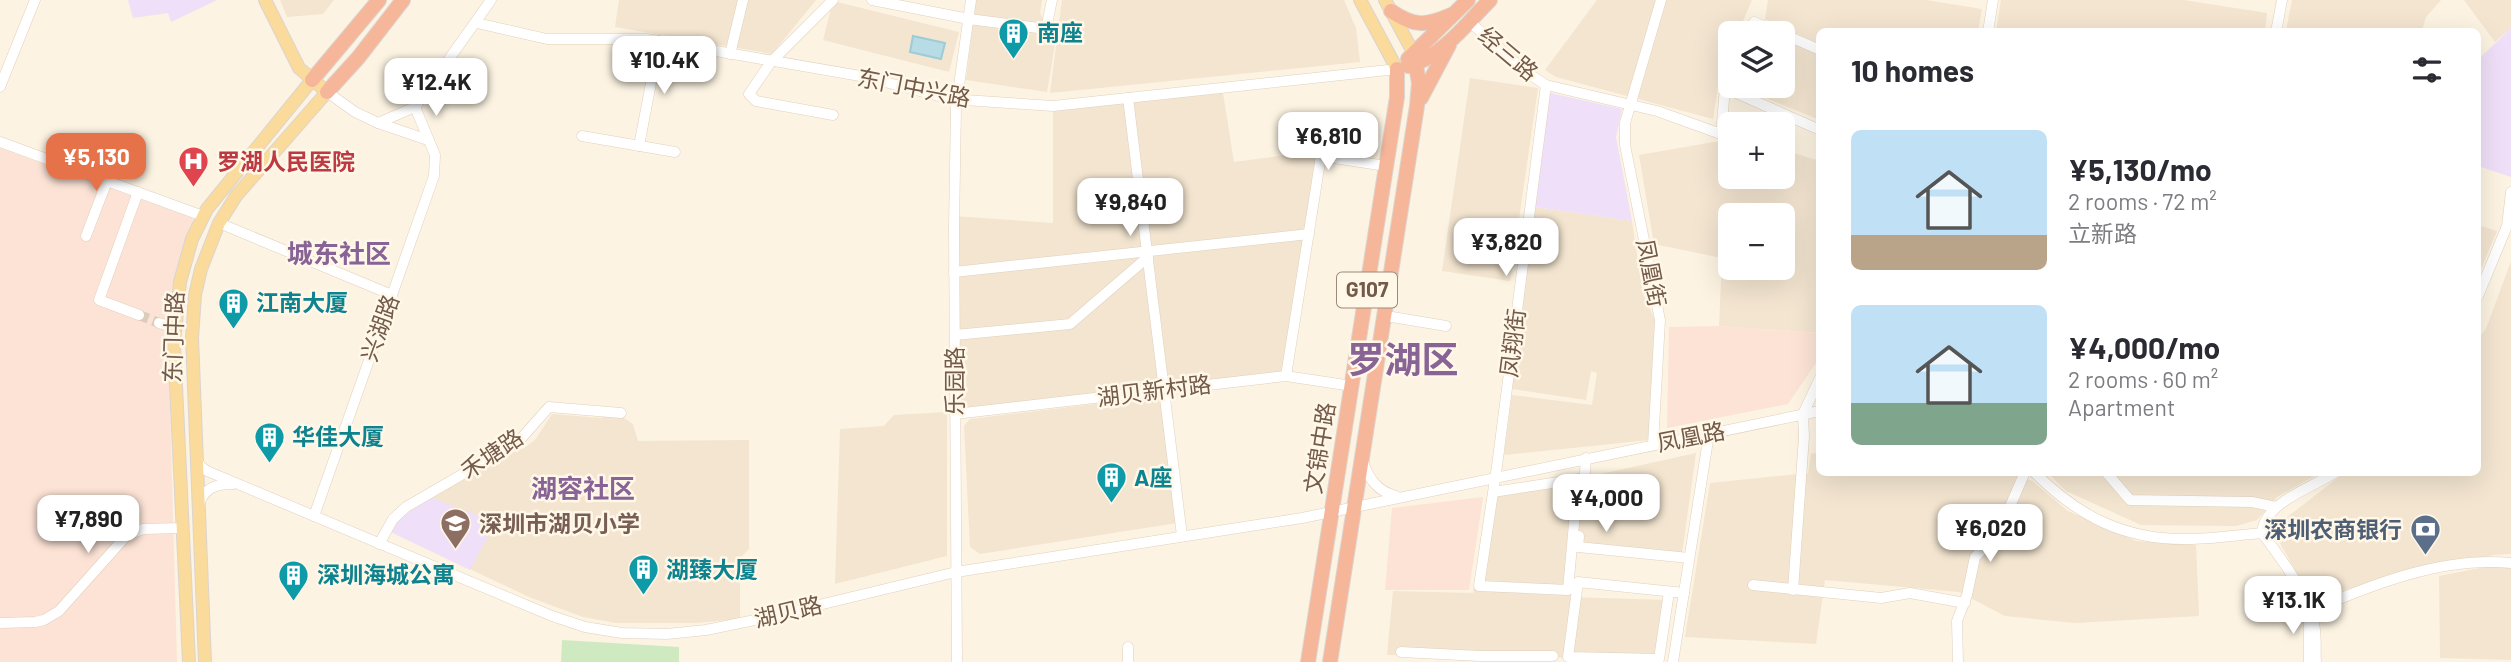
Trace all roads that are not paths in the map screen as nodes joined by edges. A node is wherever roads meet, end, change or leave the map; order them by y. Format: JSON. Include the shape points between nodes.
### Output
{"nodes":[{"id":1,"x":35,"y":0,"type":"edge"},
{"id":2,"x":265,"y":0,"type":"edge"},
{"id":3,"x":274,"y":0,"type":"edge"},
{"id":4,"x":379,"y":0,"type":"edge"},
{"id":5,"x":403,"y":0,"type":"edge"},
{"id":6,"x":491,"y":0,"type":"edge"},
{"id":7,"x":743,"y":0,"type":"edge"},
{"id":8,"x":833,"y":0,"type":"edge"},
{"id":9,"x":872,"y":0,"type":"edge"},
{"id":10,"x":971,"y":0,"type":"edge"},
{"id":11,"x":1052,"y":0,"type":"edge"},
{"id":12,"x":1360,"y":0,"type":"edge"},
{"id":13,"x":1490,"y":0,"type":"edge"},
{"id":14,"x":1661,"y":0,"type":"edge"},
{"id":15,"x":1989,"y":0,"type":"edge"},
{"id":16,"x":2282,"y":0,"type":"edge"},
{"id":17,"x":1388,"y":5,"type":"edge"},
{"id":18,"x":1465,"y":11,"type":"edge"},
{"id":19,"x":969,"y":19,"type":"junction"},
{"id":20,"x":477,"y":23,"type":"junction"},
{"id":21,"x":1988,"y":28,"type":"edge"},
{"id":22,"x":2277,"y":28,"type":"edge"},
{"id":23,"x":1453,"y":37,"type":"junction"},
{"id":24,"x":1795,"y":39,"type":"edge"},
{"id":25,"x":659,"y":41,"type":"junction"},
{"id":26,"x":1816,"y":48,"type":"edge"},
{"id":27,"x":730,"y":54,"type":"junction"},
{"id":28,"x":1415,"y":59,"type":"junction"},
{"id":29,"x":771,"y":62,"type":"junction"},
{"id":30,"x":1397,"y":69,"type":"junction"},
{"id":31,"x":312,"y":80,"type":"junction"},
{"id":32,"x":1546,"y":85,"type":"junction"},
{"id":33,"x":0,"y":87,"type":"edge"},
{"id":34,"x":327,"y":92,"type":"junction"},
{"id":35,"x":1128,"y":98,"type":"junction"},
{"id":36,"x":1724,"y":98,"type":"edge"},
{"id":37,"x":1748,"y":98,"type":"edge"},
{"id":38,"x":957,"y":99,"type":"junction"},
{"id":39,"x":1630,"y":104,"type":"junction"},
{"id":40,"x":1417,"y":106,"type":"junction"},
{"id":41,"x":415,"y":107,"type":"junction"},
{"id":42,"x":833,"y":115,"type":"dead end"},
{"id":43,"x":378,"y":123,"type":"junction"},
{"id":44,"x":1816,"y":128,"type":"edge"},
{"id":45,"x":1293,"y":129,"type":"dead end"},
{"id":46,"x":582,"y":136,"type":"dead end"},
{"id":47,"x":428,"y":140,"type":"junction"},
{"id":48,"x":0,"y":142,"type":"edge"},
{"id":49,"x":639,"y":146,"type":"junction"},
{"id":50,"x":675,"y":152,"type":"dead end"},
{"id":51,"x":1321,"y":156,"type":"junction"},
{"id":52,"x":1386,"y":166,"type":"junction"},
{"id":53,"x":107,"y":181,"type":"junction"},
{"id":54,"x":138,"y":192,"type":"junction"},
{"id":55,"x":2511,"y":192,"type":"edge"},
{"id":56,"x":203,"y":216,"type":"junction"},
{"id":57,"x":219,"y":223,"type":"junction"},
{"id":58,"x":1309,"y":234,"type":"junction"},
{"id":59,"x":86,"y":236,"type":"dead end"},
{"id":60,"x":1148,"y":254,"type":"junction"},
{"id":61,"x":954,"y":272,"type":"junction"},
{"id":62,"x":2481,"y":289,"type":"edge"},
{"id":63,"x":392,"y":295,"type":"junction"},
{"id":64,"x":139,"y":315,"type":"tunnel mouth"},
{"id":65,"x":1386,"y":316,"type":"junction"},
{"id":66,"x":159,"y":323,"type":"tunnel mouth"},
{"id":67,"x":1446,"y":326,"type":"dead end"},
{"id":68,"x":174,"y":328,"type":"junction"},
{"id":69,"x":955,"y":335,"type":"junction"},
{"id":70,"x":1286,"y":376,"type":"junction"},
{"id":71,"x":1352,"y":386,"type":"junction"},
{"id":72,"x":1816,"y":386,"type":"edge"},
{"id":73,"x":1165,"y":390,"type":"junction"},
{"id":74,"x":1816,"y":412,"type":"edge"},
{"id":75,"x":621,"y":413,"type":"dead end"},
{"id":76,"x":955,"y":414,"type":"junction"},
{"id":77,"x":1803,"y":414,"type":"junction"},
{"id":78,"x":1709,"y":434,"type":"junction"},
{"id":79,"x":1653,"y":445,"type":"junction"},
{"id":80,"x":197,"y":458,"type":"junction"},
{"id":81,"x":1586,"y":458,"type":"junction"},
{"id":82,"x":1363,"y":462,"type":"junction"},
{"id":83,"x":2023,"y":476,"type":"edge"},
{"id":84,"x":2038,"y":476,"type":"edge"},
{"id":85,"x":2109,"y":476,"type":"edge"},
{"id":86,"x":2329,"y":476,"type":"edge"},
{"id":87,"x":1495,"y":477,"type":"junction"},
{"id":88,"x":240,"y":485,"type":"junction"},
{"id":89,"x":1493,"y":492,"type":"junction"},
{"id":90,"x":1400,"y":496,"type":"junction"},
{"id":91,"x":1356,"y":506,"type":"junction"},
{"id":92,"x":2276,"y":507,"type":"junction"},
{"id":93,"x":199,"y":508,"type":"junction"},
{"id":94,"x":1332,"y":511,"type":"junction"},
{"id":95,"x":314,"y":516,"type":"junction"},
{"id":96,"x":183,"y":528,"type":"junction"},
{"id":97,"x":2262,"y":533,"type":"junction"},
{"id":98,"x":1182,"y":536,"type":"junction"},
{"id":99,"x":379,"y":544,"type":"junction"},
{"id":100,"x":1689,"y":558,"type":"junction"},
{"id":101,"x":2511,"y":563,"type":"edge"},
{"id":102,"x":956,"y":572,"type":"junction"},
{"id":103,"x":1753,"y":585,"type":"dead end"},
{"id":104,"x":1793,"y":590,"type":"junction"},
{"id":105,"x":1669,"y":592,"type":"junction"},
{"id":106,"x":1684,"y":593,"type":"junction"},
{"id":107,"x":1965,"y":603,"type":"junction"},
{"id":108,"x":2310,"y":611,"type":"junction"},
{"id":109,"x":0,"y":623,"type":"edge"},
{"id":110,"x":1334,"y":640,"type":"junction"},
{"id":111,"x":1128,"y":647,"type":"dead end"},
{"id":112,"x":1401,"y":652,"type":"dead end"},
{"id":113,"x":1553,"y":656,"type":"dead end"},
{"id":114,"x":1480,"y":659,"type":"edge"},
{"id":115,"x":1307,"y":660,"type":"edge"},
{"id":116,"x":189,"y":662,"type":"edge"},
{"id":117,"x":205,"y":662,"type":"edge"},
{"id":118,"x":957,"y":662,"type":"edge"},
{"id":119,"x":1128,"y":662,"type":"edge"},
{"id":120,"x":1330,"y":662,"type":"edge"},
{"id":121,"x":1336,"y":662,"type":"edge"},
{"id":122,"x":1673,"y":662,"type":"edge"},
{"id":123,"x":1958,"y":662,"type":"edge"},
{"id":124,"x":2309,"y":662,"type":"edge"},
{"id":125,"x":2316,"y":662,"type":"edge"}],
"edges":[{"from":1,"to":33,"type":"street"},
{"from":2,"to":31,"type":"main road","via":[[299,68]]},
{"from":3,"to":31,"type":"main road"},
{"from":4,"to":31,"type":"highway","name":"东门中路"},
{"from":5,"to":34,"type":"highway","name":"东门中路"},
{"from":6,"to":20,"type":"street"},
{"from":7,"to":27,"type":"street"},
{"from":8,"to":29,"type":"street"},
{"from":9,"to":19,"type":"street"},
{"from":10,"to":19,"type":"street","name":"乐园路"},
{"from":11,"to":19,"type":"street","via":[[1046,29]]},
{"from":12,"to":30,"type":"main road"},
{"from":13,"to":18,"type":"highway"},
{"from":14,"to":39,"type":"street","name":"凤凰街"},
{"from":15,"to":21,"type":"street"},
{"from":16,"to":22,"type":"street"},
{"from":17,"to":18,"type":"highway","via":[[1400,17],[1419,24]]},
{"from":17,"to":28,"type":"main road","name":"文锦中路"},
{"from":18,"to":23,"type":"highway"},
{"from":18,"to":28,"type":"highway"},
{"from":18,"to":32,"type":"street","name":"经三路","via":[[1526,72]]},
{"from":19,"to":38,"type":"street","name":"乐园路"},
{"from":20,"to":25,"type":"street","name":"东门中兴路","via":[[547,39]]},
{"from":20,"to":41,"type":"street"},
{"from":23,"to":28,"type":"highway"},
{"from":23,"to":40,"type":"highway"},
{"from":24,"to":26,"type":"street"},
{"from":25,"to":27,"type":"street","name":"东门中兴路"},
{"from":25,"to":49,"type":"street"},
{"from":27,"to":29,"type":"street","name":"东门中兴路"},
{"from":28,"to":30,"type":"highway"},
{"from":28,"to":40,"type":"highway","name":"文锦中路","number":"G107"},
{"from":29,"to":38,"type":"street","name":"东门中兴路","via":[[866,77]]},
{"from":29,"to":42,"type":"street","via":[[750,90],[751,98]]},
{"from":30,"to":35,"type":"street","name":"东门中兴路"},
{"from":30,"to":52,"type":"highway","name":"文锦中路","number":"G107"},
{"from":31,"to":34,"type":"main road"},
{"from":31,"to":56,"type":"main road","name":"东门中路"},
{"from":32,"to":39,"type":"street","name":"经三路"},
{"from":32,"to":87,"type":"street","name":"凤翔街"},
{"from":34,"to":43,"type":"street"},
{"from":34,"to":57,"type":"main road","name":"东门中路","via":[[236,196]]},
{"from":35,"to":38,"type":"street","name":"东门中兴路","via":[[1053,106]]},
{"from":35,"to":60,"type":"street"},
{"from":36,"to":39,"type":"street","name":"经三路","via":[[1721,134]]},
{"from":37,"to":44,"type":"street"},
{"from":38,"to":61,"type":"street","name":"乐园路"},
{"from":39,"to":79,"type":"street","name":"凤凰街","via":[[1625,145],[1660,320]]},
{"from":40,"to":65,"type":"highway","name":"文锦中路","number":"G107"},
{"from":41,"to":43,"type":"street"},
{"from":41,"to":47,"type":"street","name":"兴湖路"},
{"from":43,"to":47,"type":"street"},
{"from":45,"to":51,"type":"street"},
{"from":46,"to":49,"type":"street"},
{"from":47,"to":63,"type":"street","name":"兴湖路","via":[[435,155],[434,176]]},
{"from":48,"to":53,"type":"street"},
{"from":49,"to":50,"type":"street"},
{"from":51,"to":52,"type":"street"},
{"from":51,"to":58,"type":"street"},
{"from":52,"to":71,"type":"highway","name":"文锦中路","number":"G107"},
{"from":53,"to":54,"type":"street"},
{"from":53,"to":59,"type":"street"},
{"from":54,"to":56,"type":"street"},
{"from":54,"to":64,"type":"street","via":[[99,300]]},
{"from":55,"to":62,"type":"street","via":[[2507,226]]},
{"from":56,"to":68,"type":"main road","name":"东门中路","via":[[185,260]]},
{"from":57,"to":63,"type":"street"},
{"from":57,"to":80,"type":"main road","name":"东门中路","via":[[201,269],[192,318]]},
{"from":58,"to":60,"type":"street"},
{"from":58,"to":70,"type":"street"},
{"from":60,"to":61,"type":"street"},
{"from":60,"to":69,"type":"street","via":[[1070,324]]},
{"from":60,"to":73,"type":"street"},
{"from":61,"to":69,"type":"street","name":"乐园路"},
{"from":63,"to":95,"type":"street","name":"兴湖路"},
{"from":65,"to":67,"type":"street"},
{"from":65,"to":82,"type":"highway","name":"文锦中路","number":"G107"},
{"from":66,"to":68,"type":"street"},
{"from":68,"to":96,"type":"main road","name":"东门中路"},
{"from":69,"to":76,"type":"street","name":"乐园路"},
{"from":70,"to":71,"type":"street","name":"湖贝新村路"},
{"from":70,"to":73,"type":"street","name":"湖贝新村路"},
{"from":71,"to":94,"type":"highway","name":"文锦中路","number":"G107"},
{"from":72,"to":77,"type":"street"},
{"from":73,"to":76,"type":"street","name":"湖贝新村路"},
{"from":73,"to":98,"type":"street"},
{"from":74,"to":77,"type":"street","name":"凤凰路"},
{"from":75,"to":99,"type":"street","name":"禾塘路","via":[[549,407],[518,442],[406,507]]},
{"from":76,"to":102,"type":"street","name":"乐园路"},
{"from":77,"to":78,"type":"street","name":"凤凰路"},
{"from":77,"to":104,"type":"street"},
{"from":78,"to":79,"type":"street","name":"凤凰路"},
{"from":78,"to":100,"type":"street"},
{"from":79,"to":81,"type":"street","name":"凤凰路"},
{"from":80,"to":88,"type":"street","name":"湖贝路","via":[[204,470]]},
{"from":80,"to":93,"type":"main road","name":"东门中路"},
{"from":81,"to":87,"type":"street","name":"凤凰路"},
{"from":81,"to":100,"type":"street","via":[[1578,547]]},
{"from":82,"to":90,"type":"street","via":[[1380,489]]},
{"from":82,"to":91,"type":"highway","name":"文锦中路","number":"G107"},
{"from":83,"to":107,"type":"street","via":[[1998,534],[1975,556]]},
{"from":84,"to":97,"type":"street","via":[[2073,508],[2143,535],[2189,539]]},
{"from":85,"to":92,"type":"street","via":[[2130,500],[2252,502]]},
{"from":86,"to":92,"type":"street"},
{"from":87,"to":89,"type":"street","name":"凤翔街"},
{"from":87,"to":90,"type":"street","name":"凤凰路"},
{"from":88,"to":93,"type":"street","via":[[211,487]]},
{"from":88,"to":95,"type":"street","name":"湖贝路"},
{"from":89,"to":89,"type":"street","name":"凤翔街","via":[[1479,586],[1567,590],[1578,478]]},
{"from":90,"to":91,"type":"street","name":"凤凰路"},
{"from":91,"to":94,"type":"street","name":"湖贝路"},
{"from":91,"to":110,"type":"highway","name":"文锦中路","number":"G107"},
{"from":92,"to":97,"type":"street","via":[[2266,517]]},
{"from":93,"to":117,"type":"main road","name":"东门中路"},
{"from":94,"to":98,"type":"street","name":"湖贝路"},
{"from":94,"to":115,"type":"highway","name":"文锦中路","number":"G107"},
{"from":95,"to":99,"type":"street","name":"湖贝路"},
{"from":96,"to":109,"type":"street","via":[[143,529],[127,535],[60,611],[35,622]]},
{"from":96,"to":116,"type":"main road","name":"东门中路"},
{"from":97,"to":108,"type":"street","via":[[2291,573]]},
{"from":98,"to":102,"type":"street","name":"湖贝路"},
{"from":99,"to":102,"type":"street","name":"湖贝路","via":[[552,616],[622,633],[667,634],[727,626]]},
{"from":100,"to":106,"type":"street"},
{"from":101,"to":108,"type":"street","via":[[2476,562],[2403,576]]},
{"from":102,"to":118,"type":"street","name":"乐园路"},
{"from":103,"to":104,"type":"street"},
{"from":104,"to":107,"type":"street","via":[[1881,598],[1910,593]]},
{"from":105,"to":105,"type":"street","via":[[1578,582],[1568,657],[1659,659]]},
{"from":105,"to":106,"type":"street"},
{"from":106,"to":122,"type":"street"},
{"from":107,"to":123,"type":"street","via":[[1958,621]]},
{"from":108,"to":124,"type":"street"},
{"from":108,"to":125,"type":"street"},
{"from":110,"to":120,"type":"highway","name":"文锦中路","number":"G107"},
{"from":110,"to":121,"type":"highway"},
{"from":111,"to":119,"type":"street"},
{"from":112,"to":114,"type":"street"},
{"from":113,"to":114,"type":"street"}]}
